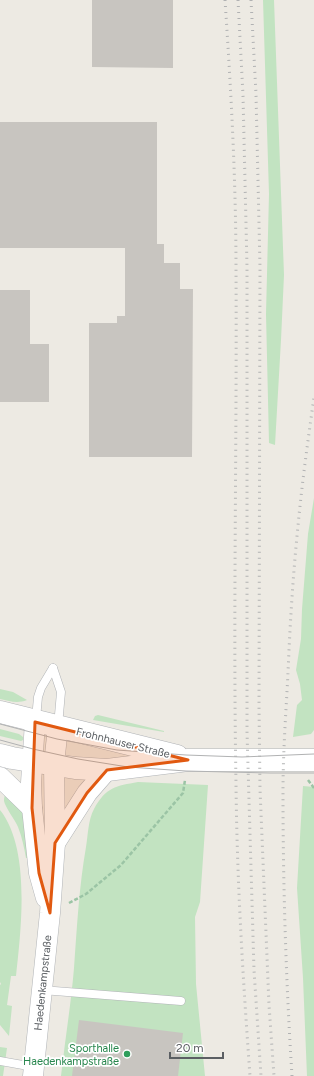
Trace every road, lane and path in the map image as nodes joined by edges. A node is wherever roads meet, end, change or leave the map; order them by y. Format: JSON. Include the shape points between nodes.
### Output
{"nodes":[{"id":1,"x":0,"y":712,"type":"edge"},
{"id":2,"x":35,"y":722,"type":"junction"},
{"id":3,"x":58,"y":727,"type":"junction"},
{"id":4,"x":0,"y":755,"type":"edge"},
{"id":5,"x":188,"y":760,"type":"junction"},
{"id":6,"x":32,"y":761,"type":"junction"},
{"id":7,"x":54,"y":764,"type":"junction"},
{"id":8,"x":310,"y":768,"type":"edge"},
{"id":9,"x":108,"y":770,"type":"junction"},
{"id":10,"x":0,"y":777,"type":"edge"},
{"id":11,"x":314,"y":788,"type":"edge"},
{"id":12,"x":32,"y":808,"type":"junction"},
{"id":13,"x":55,"y":843,"type":"junction"},
{"id":14,"x":50,"y":913,"type":"junction"},
{"id":15,"x":42,"y":990,"type":"junction"},
{"id":16,"x":181,"y":1001,"type":"dead end"},
{"id":17,"x":0,"y":1061,"type":"edge"},
{"id":18,"x":33,"y":1071,"type":"edge"}],
"edges":[{"from":1,"to":2,"type":"main road","name":"Frohnhauser Straße"},
{"from":2,"to":3,"type":"main road","name":"Frohnhauser Straße"},
{"from":2,"to":3,"type":"lane","via":[[40,688],[53,668],[61,692]]},
{"from":2,"to":6,"type":"street","name":"Haedenkampstraße"},
{"from":3,"to":5,"type":"main road","name":"Frohnhauser Straße"},
{"from":3,"to":7,"type":"street","name":"Haedenkampstraße"},
{"from":4,"to":6,"type":"main road","name":"Frohnhauser Straße"},
{"from":5,"to":8,"type":"main road","name":"Frohnhauser Straße"},
{"from":5,"to":9,"type":"main road","name":"Frohnhauser Straße"},
{"from":5,"to":14,"type":"path","via":[[183,794],[121,865],[86,894]]},
{"from":6,"to":7,"type":"main road","name":"Frohnhauser Straße"},
{"from":6,"to":12,"type":"street","name":"Haedenkampstraße"},
{"from":7,"to":9,"type":"main road","name":"Frohnhauser Straße"},
{"from":7,"to":13,"type":"street","name":"Haedenkampstraße"},
{"from":8,"to":11,"type":"path"},
{"from":9,"to":13,"type":"street","name":"Haedenkampstraße","via":[[88,793]]},
{"from":10,"to":12,"type":"street"},
{"from":12,"to":14,"type":"street","name":"Haedenkampstraße","via":[[39,873]]},
{"from":13,"to":14,"type":"street","name":"Haedenkampstraße"},
{"from":14,"to":15,"type":"street","name":"Haedenkampstraße"},
{"from":15,"to":16,"type":"lane"},
{"from":15,"to":18,"type":"street","name":"Haedenkampstraße"},
{"from":17,"to":18,"type":"lane"}]}
